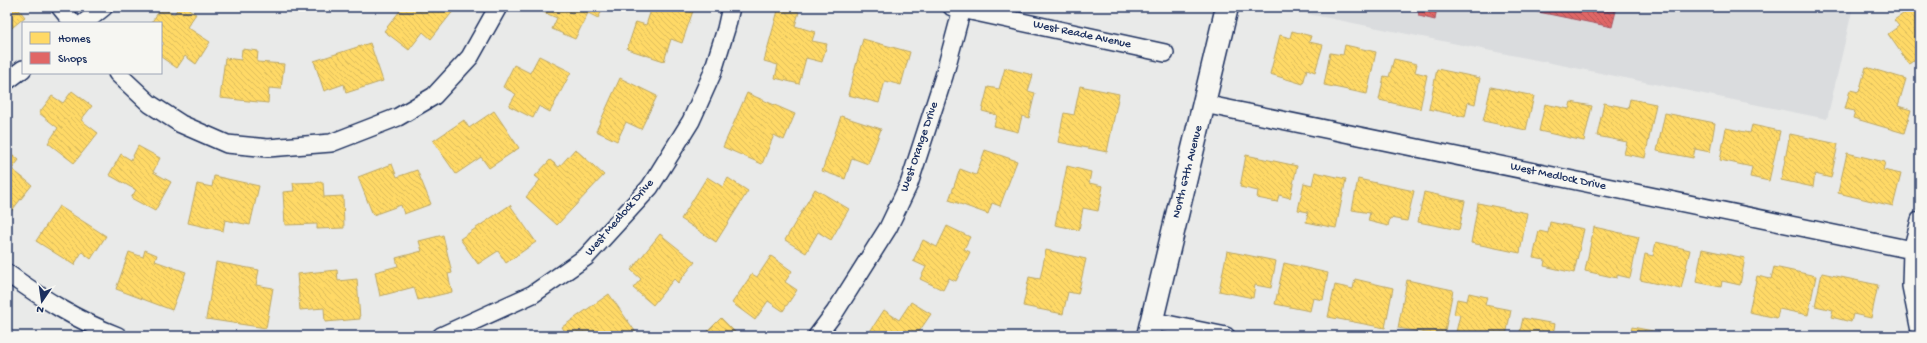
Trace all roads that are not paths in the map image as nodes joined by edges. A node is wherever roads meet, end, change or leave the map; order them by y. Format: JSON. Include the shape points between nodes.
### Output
{"nodes":[{"id":1,"x":60,"y":7,"type":"edge"},
{"id":2,"x":104,"y":7,"type":"edge"},
{"id":3,"x":498,"y":7,"type":"edge"},
{"id":4,"x":731,"y":7,"type":"edge"},
{"id":5,"x":1227,"y":7,"type":"edge"},
{"id":6,"x":957,"y":8,"type":"edge"},
{"id":7,"x":72,"y":22,"type":"edge"},
{"id":8,"x":85,"y":22,"type":"edge"},
{"id":9,"x":1165,"y":53,"type":"dead end"},
{"id":10,"x":22,"y":70,"type":"edge"},
{"id":11,"x":118,"y":74,"type":"edge"},
{"id":12,"x":7,"y":81,"type":"edge"},
{"id":13,"x":1204,"y":104,"type":"junction"},
{"id":14,"x":1920,"y":220,"type":"edge"},
{"id":15,"x":1912,"y":250,"type":"junction"},
{"id":16,"x":7,"y":273,"type":"edge"},
{"id":17,"x":1150,"y":328,"type":"edge"},
{"id":18,"x":1920,"y":331,"type":"edge"},
{"id":19,"x":118,"y":336,"type":"edge"},
{"id":20,"x":441,"y":336,"type":"edge"},
{"id":21,"x":817,"y":336,"type":"edge"},
{"id":22,"x":1226,"y":336,"type":"edge"}],
"edges":[{"from":1,"to":7,"type":"street"},
{"from":2,"to":8,"type":"street"},
{"from":3,"to":11,"type":"street","via":[[470,57],[434,96],[398,117],[331,143],[268,148],[227,144],[181,124],[150,104]]},
{"from":4,"to":20,"type":"street","name":"West Medlock Drive","via":[[712,74],[691,121],[650,187],[586,257],[533,294]]},
{"from":5,"to":13,"type":"main road","name":"North 67th Avenue"},
{"from":6,"to":9,"type":"street","name":"West Reade Avenue"},
{"from":6,"to":21,"type":"street","name":"West Orange Drive","via":[[944,76],[909,184],[888,228]]},
{"from":10,"to":12,"type":"street"},
{"from":13,"to":15,"type":"street","name":"West Medlock Drive"},
{"from":13,"to":17,"type":"main road","name":"North 67th Avenue"},
{"from":14,"to":15,"type":"street"},
{"from":15,"to":18,"type":"street","via":[[1911,286]]},
{"from":16,"to":19,"type":"street","via":[[46,302]]},
{"from":17,"to":22,"type":"street"}]}
